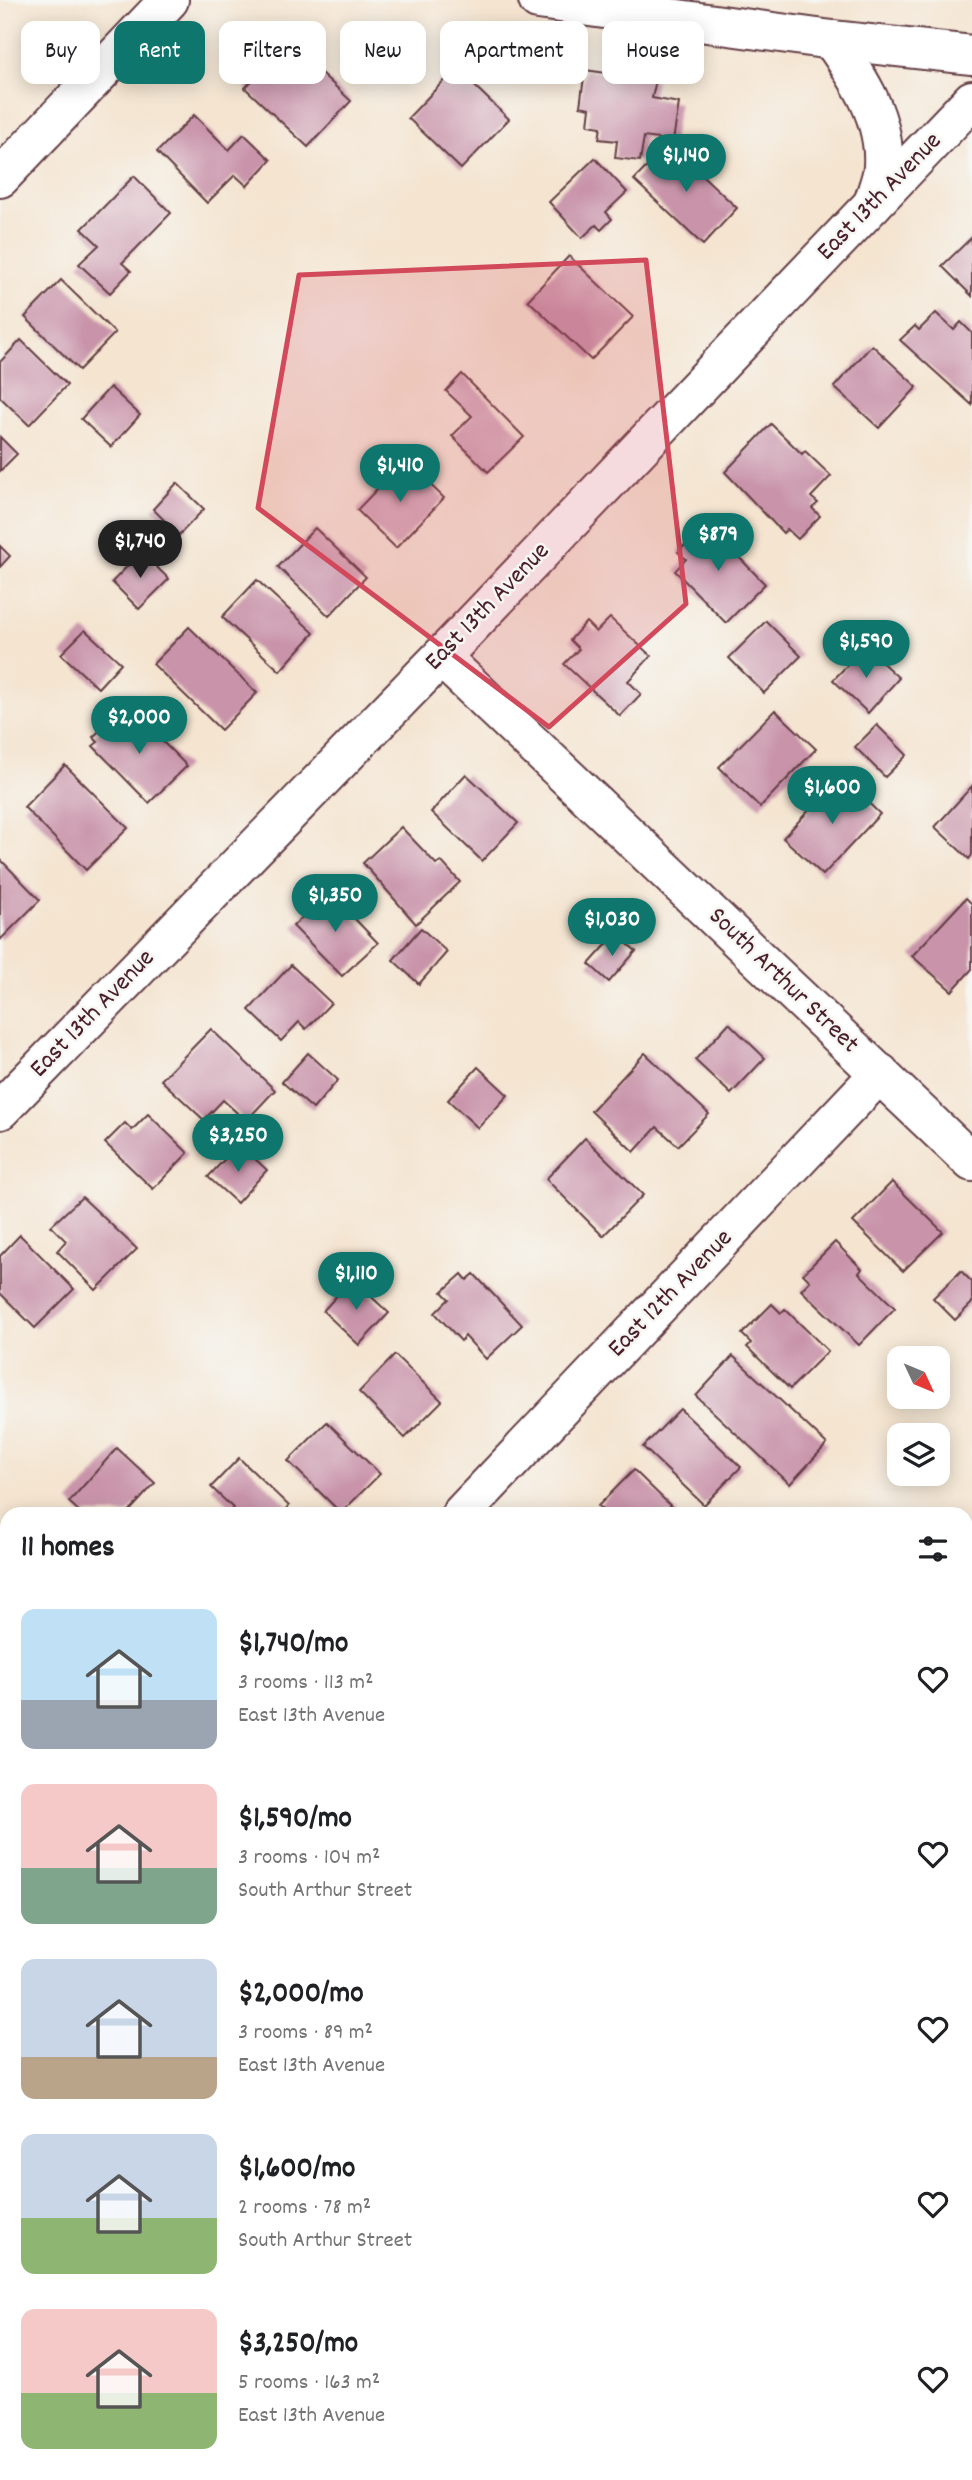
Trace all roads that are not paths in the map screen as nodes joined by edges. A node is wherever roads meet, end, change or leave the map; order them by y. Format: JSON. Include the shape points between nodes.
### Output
{"nodes":[{"id":1,"x":169,"y":0,"type":"edge"},
{"id":2,"x":538,"y":0,"type":"edge"},
{"id":3,"x":832,"y":40,"type":"junction"},
{"id":4,"x":972,"y":55,"type":"edge"},
{"id":5,"x":972,"y":100,"type":"edge"},
{"id":6,"x":0,"y":178,"type":"edge"},
{"id":7,"x":873,"y":204,"type":"junction"},
{"id":8,"x":441,"y":657,"type":"junction"},
{"id":9,"x":880,"y":1073,"type":"junction"},
{"id":10,"x":0,"y":1110,"type":"edge"},
{"id":11,"x":972,"y":1162,"type":"edge"},
{"id":12,"x":468,"y":1507,"type":"edge"}],
"edges":[{"from":1,"to":6,"type":"street"},
{"from":2,"to":3,"type":"street"},
{"from":3,"to":4,"type":"street"},
{"from":3,"to":7,"type":"street","via":[[865,87],[880,129],[883,167]]},
{"from":5,"to":7,"type":"street","name":"East 13th Avenue"},
{"from":7,"to":8,"type":"street","name":"East 13th Avenue"},
{"from":8,"to":9,"type":"street","name":"South Arthur Street"},
{"from":8,"to":10,"type":"street","name":"East 13th Avenue"},
{"from":9,"to":11,"type":"street","name":"South Arthur Street"},
{"from":9,"to":12,"type":"street","name":"East 12th Avenue"}]}
